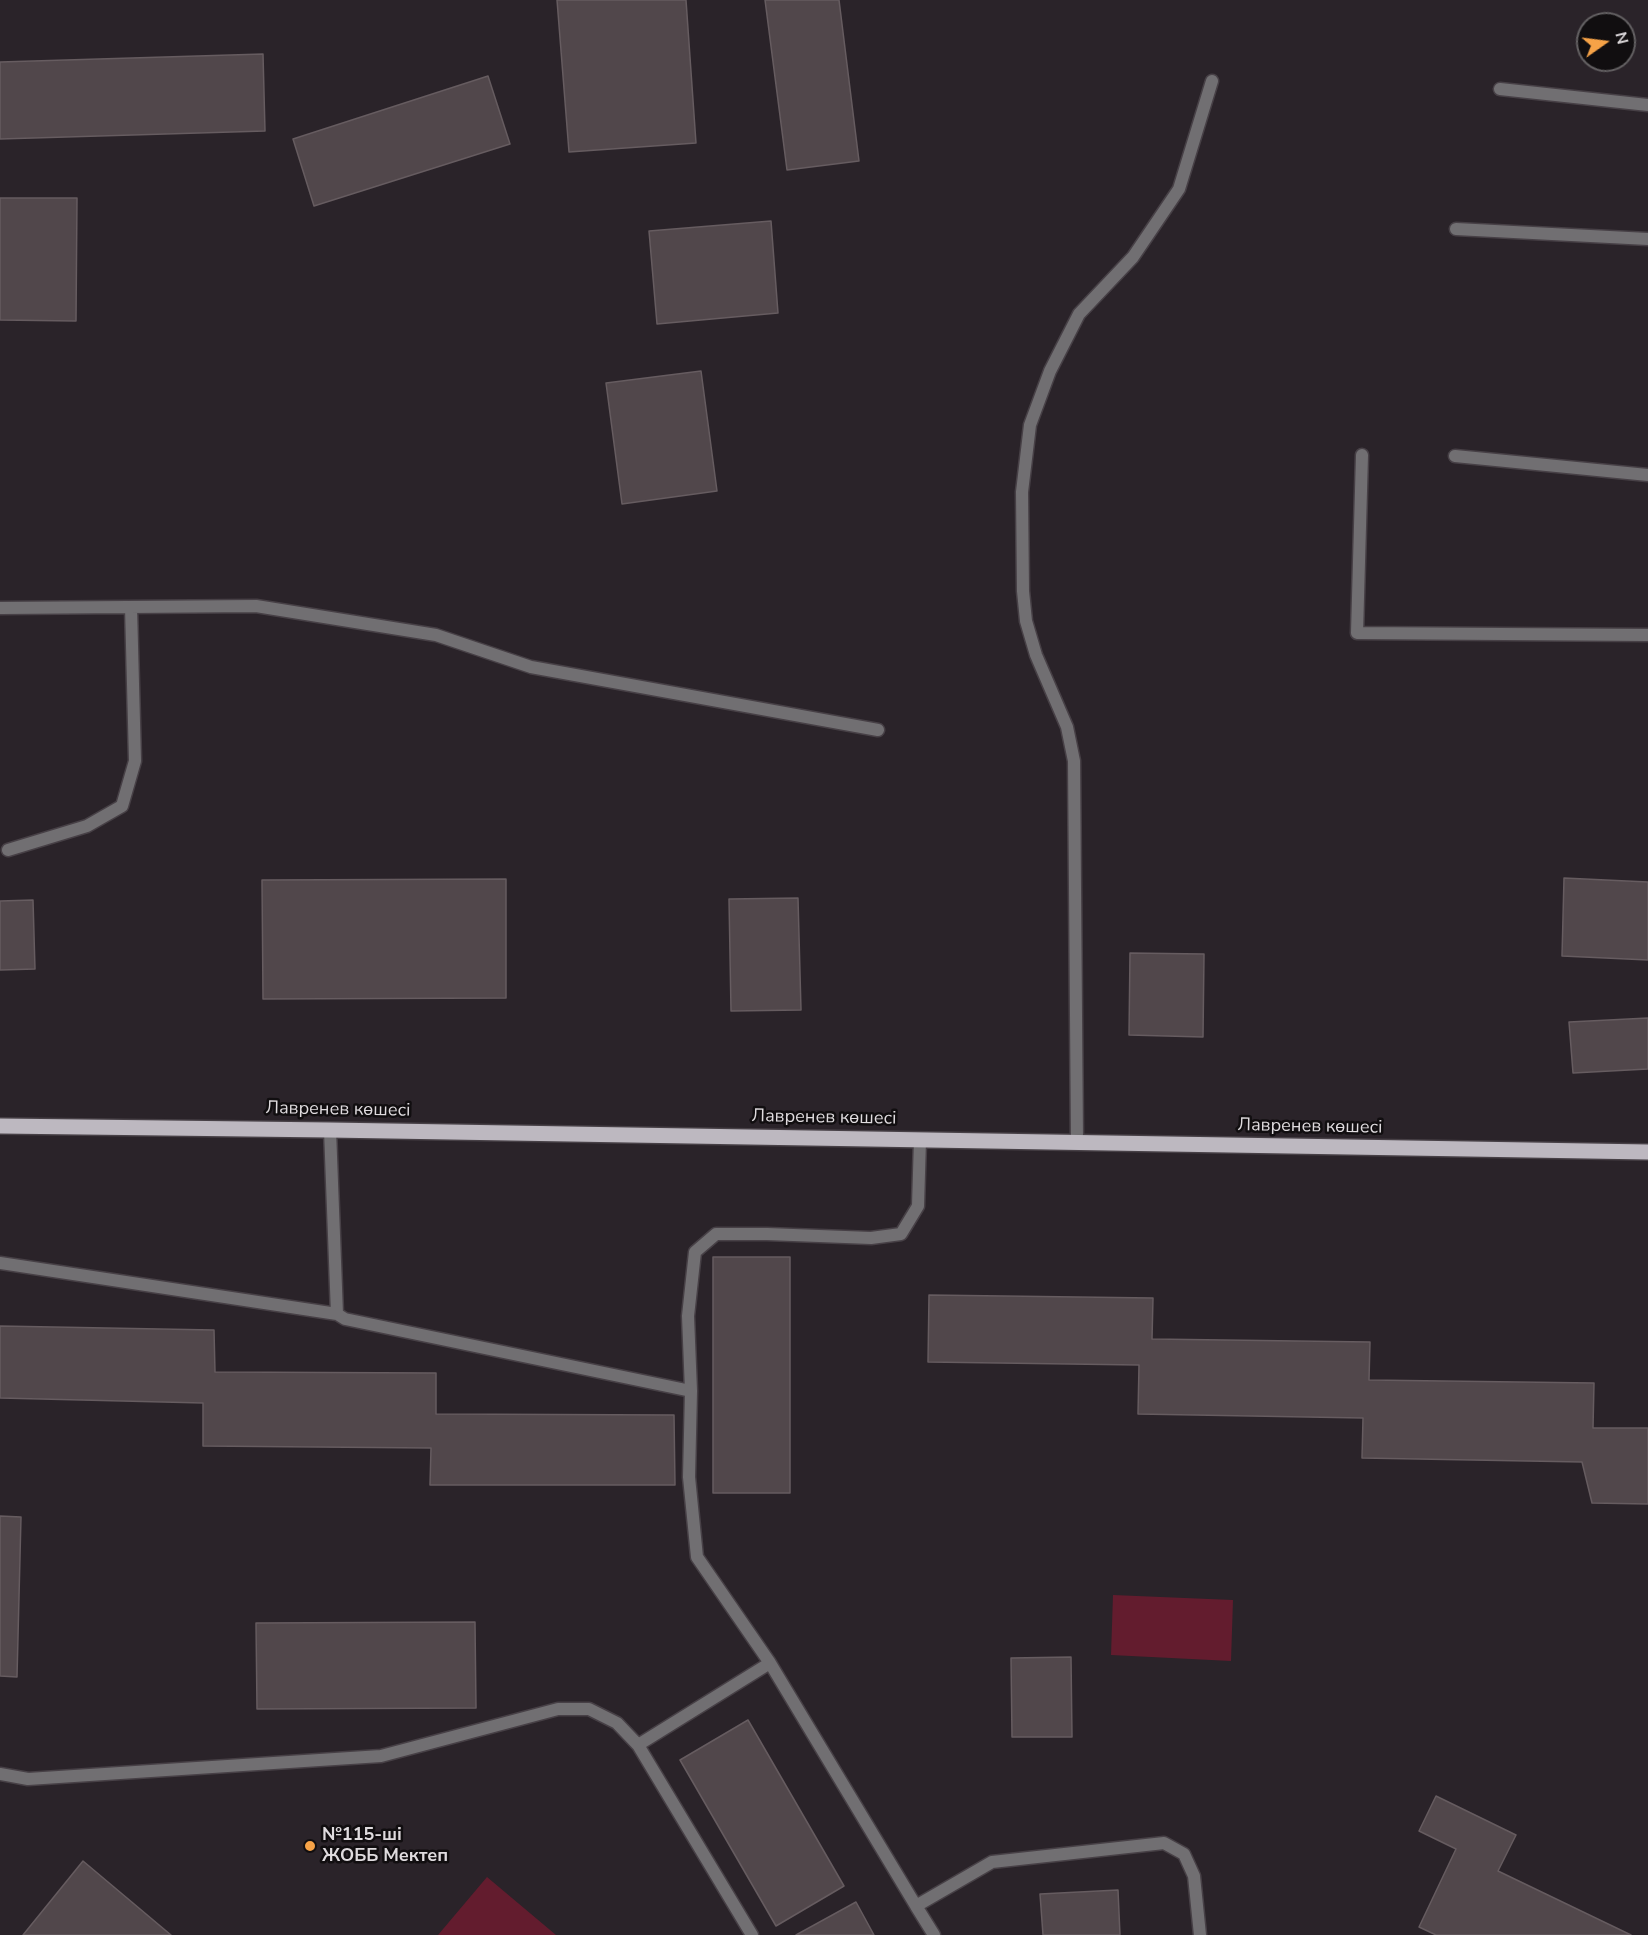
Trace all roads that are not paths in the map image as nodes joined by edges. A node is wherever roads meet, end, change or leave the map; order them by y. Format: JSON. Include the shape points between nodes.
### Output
{"nodes":[{"id":1,"x":1212,"y":81,"type":"dead end"},
{"id":2,"x":1500,"y":89,"type":"dead end"},
{"id":3,"x":1648,"y":105,"type":"edge"},
{"id":4,"x":1456,"y":229,"type":"dead end"},
{"id":5,"x":1648,"y":239,"type":"edge"},
{"id":6,"x":1362,"y":455,"type":"dead end"},
{"id":7,"x":1455,"y":456,"type":"dead end"},
{"id":8,"x":1648,"y":475,"type":"edge"},
{"id":9,"x":131,"y":607,"type":"junction"},
{"id":10,"x":0,"y":608,"type":"edge"},
{"id":11,"x":1648,"y":635,"type":"edge"},
{"id":12,"x":878,"y":730,"type":"dead end"},
{"id":13,"x":8,"y":850,"type":"dead end"},
{"id":14,"x":0,"y":1126,"type":"edge"},
{"id":15,"x":330,"y":1130,"type":"junction"},
{"id":16,"x":920,"y":1140,"type":"junction"},
{"id":17,"x":1077,"y":1142,"type":"junction"},
{"id":18,"x":1648,"y":1152,"type":"edge"},
{"id":19,"x":0,"y":1263,"type":"edge"},
{"id":20,"x":337,"y":1314,"type":"junction"},
{"id":21,"x":691,"y":1391,"type":"junction"},
{"id":22,"x":770,"y":1663,"type":"junction"},
{"id":23,"x":638,"y":1745,"type":"junction"},
{"id":24,"x":0,"y":1774,"type":"edge"},
{"id":25,"x":916,"y":1906,"type":"junction"},
{"id":26,"x":752,"y":1935,"type":"edge"},
{"id":27,"x":933,"y":1935,"type":"edge"},
{"id":28,"x":1200,"y":1935,"type":"edge"}],
"edges":[{"from":1,"to":17,"type":"lane","via":[[1179,189],[1133,257],[1079,314],[1050,371],[1030,425],[1023,492],[1026,621],[1067,727],[1074,761]]},
{"from":2,"to":3,"type":"lane"},
{"from":4,"to":5,"type":"lane"},
{"from":6,"to":11,"type":"lane","via":[[1357,633]]},
{"from":7,"to":8,"type":"lane"},
{"from":9,"to":10,"type":"lane"},
{"from":9,"to":12,"type":"lane","via":[[256,606],[436,635],[531,667]]},
{"from":9,"to":13,"type":"lane","via":[[135,761],[122,806],[87,826]]},
{"from":14,"to":15,"type":"main road","name":"Лавренев көшесі"},
{"from":15,"to":16,"type":"main road","name":"Лавренев көшесі"},
{"from":15,"to":20,"type":"lane"},
{"from":16,"to":17,"type":"main road","name":"Лавренев көшесі"},
{"from":16,"to":21,"type":"lane","via":[[918,1206],[901,1234],[871,1238],[716,1234],[695,1252],[688,1316]]},
{"from":17,"to":18,"type":"main road","name":"Лавренев көшесі"},
{"from":19,"to":20,"type":"lane"},
{"from":20,"to":21,"type":"lane","via":[[345,1319]]},
{"from":21,"to":22,"type":"lane","via":[[689,1477],[697,1557]]},
{"from":22,"to":23,"type":"lane"},
{"from":22,"to":25,"type":"lane"},
{"from":23,"to":24,"type":"lane","via":[[617,1723],[589,1708],[558,1708],[381,1756],[28,1779]]},
{"from":23,"to":26,"type":"lane"},
{"from":25,"to":27,"type":"lane"},
{"from":25,"to":28,"type":"lane","via":[[992,1862],[1164,1844],[1184,1854],[1194,1876]]}]}
